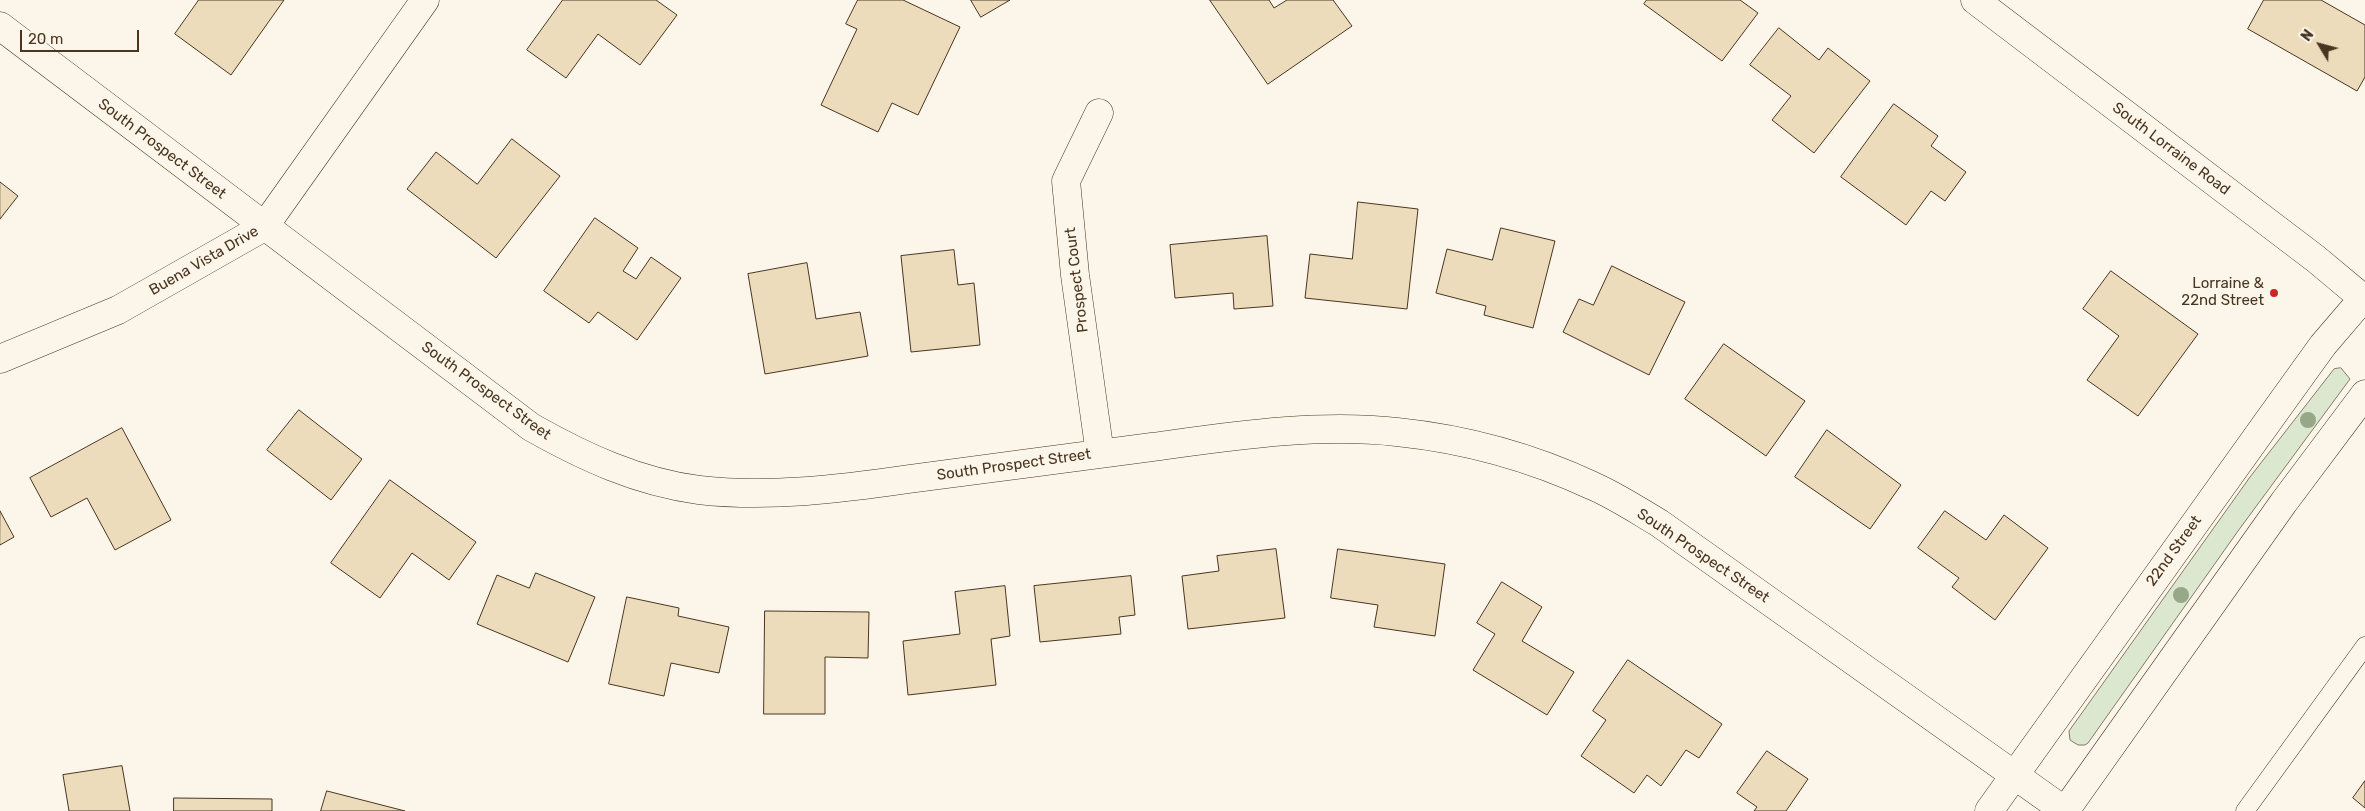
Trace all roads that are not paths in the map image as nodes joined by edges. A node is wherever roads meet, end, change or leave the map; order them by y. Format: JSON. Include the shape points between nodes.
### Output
{"nodes":[{"id":1,"x":425,"y":0,"type":"edge"},
{"id":2,"x":1976,"y":0,"type":"edge"},
{"id":3,"x":0,"y":26,"type":"edge"},
{"id":4,"x":1099,"y":112,"type":"dead end"},
{"id":5,"x":264,"y":227,"type":"junction"},
{"id":6,"x":2364,"y":298,"type":"edge"},
{"id":7,"x":0,"y":359,"type":"edge"},
{"id":8,"x":2365,"y":394,"type":"edge"},
{"id":9,"x":1100,"y":454,"type":"junction"},
{"id":10,"x":2365,"y":646,"type":"edge"},
{"id":11,"x":2014,"y":776,"type":"junction"},
{"id":12,"x":1989,"y":811,"type":"edge"},
{"id":13,"x":2065,"y":811,"type":"edge"},
{"id":14,"x":2245,"y":811,"type":"edge"}],
"edges":[{"from":1,"to":5,"type":"street","name":"Buena Vista Drive"},
{"from":2,"to":6,"type":"street","name":"South Lorraine Road"},
{"from":3,"to":5,"type":"street","name":"South Prospect Street"},
{"from":4,"to":9,"type":"street","name":"Prospect Court","via":[[1066,182],[1075,275]]},
{"from":5,"to":7,"type":"street","name":"Buena Vista Drive","via":[[118,310]]},
{"from":5,"to":9,"type":"street","name":"South Prospect Street","via":[[531,428],[580,455],[636,476],[699,490],[761,493],[861,486]]},
{"from":6,"to":11,"type":"street","name":"22nd Street","via":[[2323,345]]},
{"from":8,"to":13,"type":"street","via":[[2278,510]]},
{"from":9,"to":11,"type":"street","name":"South Prospect Street","via":[[1234,436],[1309,430],[1393,431],[1440,437],[1532,460],[1594,486],[1660,522]]},
{"from":10,"to":14,"type":"lane"},
{"from":11,"to":12,"type":"street","name":"22nd Street"},
{"from":11,"to":13,"type":"street","name":"South Prospect Street"}]}
